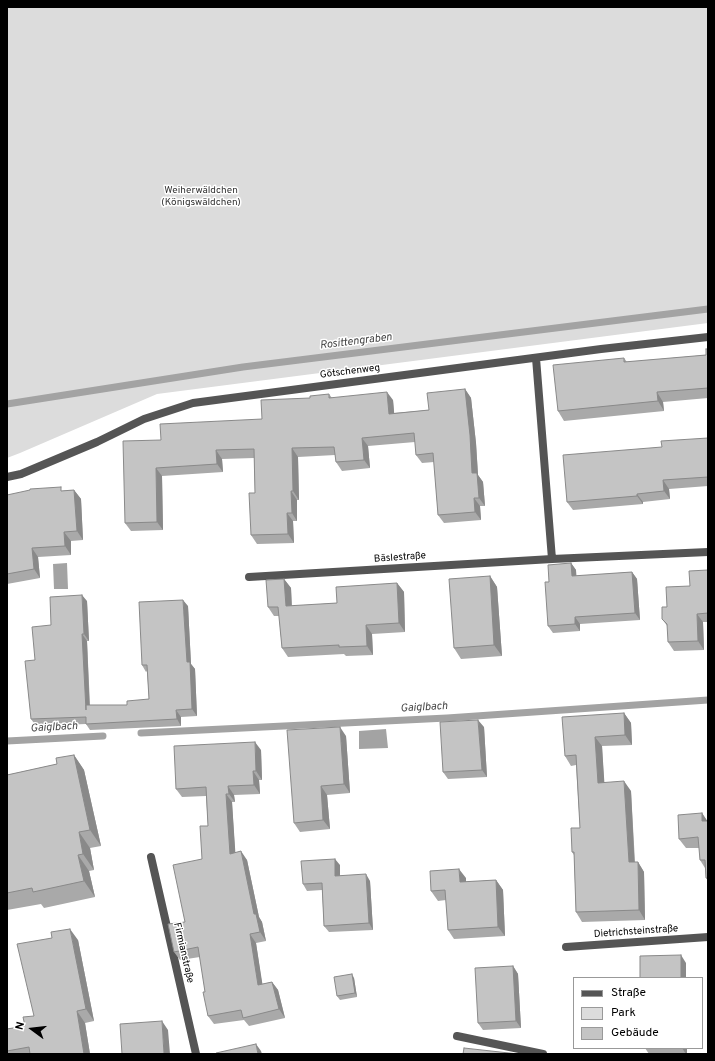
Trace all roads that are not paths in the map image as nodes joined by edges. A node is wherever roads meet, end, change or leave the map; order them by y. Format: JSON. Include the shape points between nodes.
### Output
{"nodes":[{"id":1,"x":708,"y":337,"type":"edge"},
{"id":2,"x":536,"y":358,"type":"junction"},
{"id":3,"x":7,"y":477,"type":"edge"},
{"id":4,"x":708,"y":552,"type":"edge"},
{"id":5,"x":552,"y":559,"type":"junction"},
{"id":6,"x":249,"y":577,"type":"dead end"},
{"id":7,"x":151,"y":857,"type":"dead end"},
{"id":8,"x":708,"y":937,"type":"edge"},
{"id":9,"x":566,"y":946,"type":"dead end"},
{"id":10,"x":458,"y":1036,"type":"dead end"},
{"id":11,"x":196,"y":1054,"type":"edge"},
{"id":12,"x":543,"y":1054,"type":"edge"}],
"edges":[{"from":1,"to":2,"type":"street","name":"Götschenweg"},
{"from":2,"to":3,"type":"street","name":"Götschenweg","via":[[193,403],[144,418],[97,442],[21,474]]},
{"from":2,"to":5,"type":"street"},
{"from":4,"to":5,"type":"street","name":"Bäslestraße"},
{"from":5,"to":6,"type":"street","name":"Bäslestraße"},
{"from":7,"to":11,"type":"street","name":"Firmianstraße"},
{"from":8,"to":9,"type":"street","name":"Dietrichsteinstraße"},
{"from":10,"to":12,"type":"street"}]}
